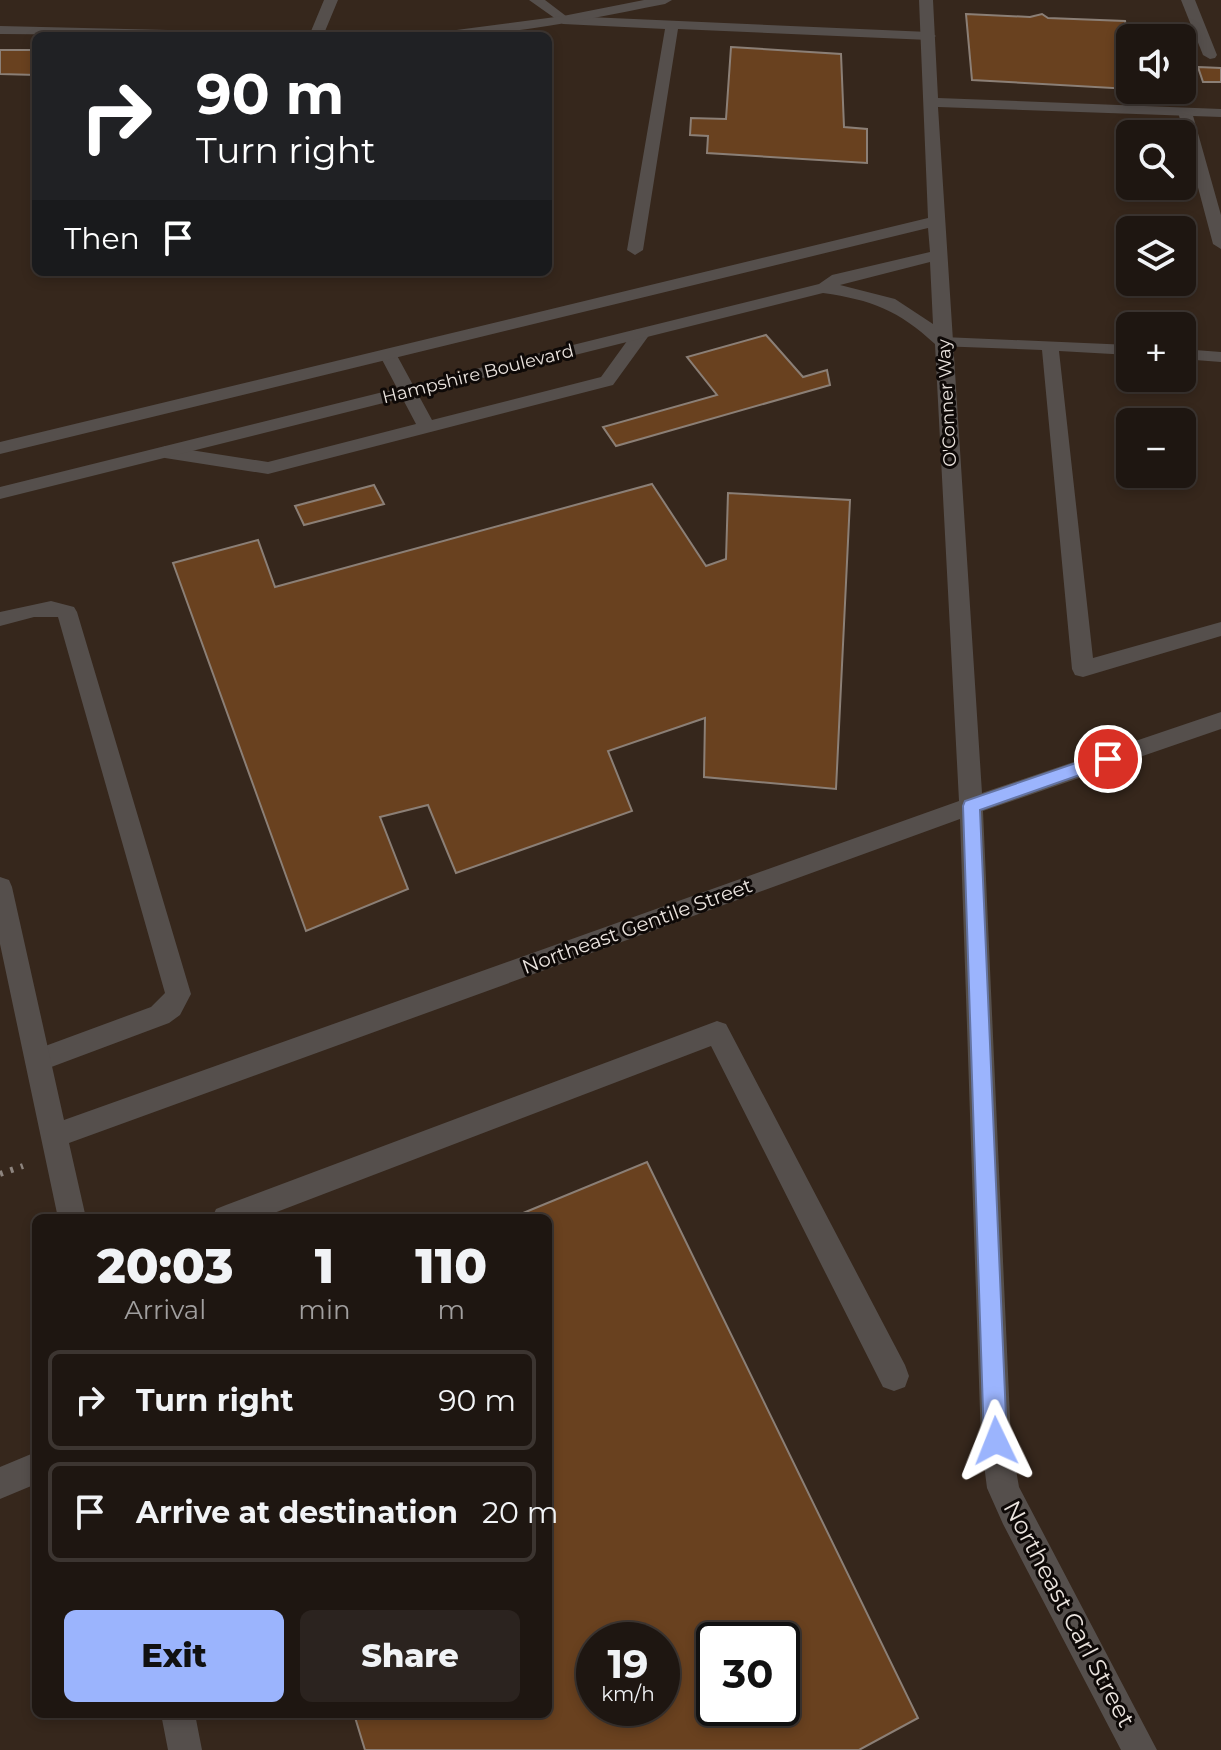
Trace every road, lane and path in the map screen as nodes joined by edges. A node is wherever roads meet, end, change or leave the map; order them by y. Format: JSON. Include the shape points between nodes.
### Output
{"nodes":[{"id":1,"x":331,"y":0,"type":"edge"},
{"id":2,"x":536,"y":0,"type":"edge"},
{"id":3,"x":665,"y":0,"type":"edge"},
{"id":4,"x":926,"y":0,"type":"edge"},
{"id":5,"x":1188,"y":0,"type":"edge"},
{"id":6,"x":563,"y":20,"type":"junction"},
{"id":7,"x":672,"y":25,"type":"junction"},
{"id":8,"x":0,"y":30,"type":"edge"},
{"id":9,"x":84,"y":32,"type":"edge"},
{"id":10,"x":318,"y":32,"type":"edge"},
{"id":11,"x":472,"y":32,"type":"edge"},
{"id":12,"x":929,"y":36,"type":"junction"},
{"id":13,"x":1210,"y":55,"type":"dead end"},
{"id":14,"x":932,"y":102,"type":"junction"},
{"id":15,"x":1185,"y":112,"type":"junction"},
{"id":16,"x":1221,"y":113,"type":"edge"},
{"id":17,"x":936,"y":221,"type":"junction"},
{"id":18,"x":1221,"y":244,"type":"edge"},
{"id":19,"x":635,"y":250,"type":"dead end"},
{"id":20,"x":939,"y":255,"type":"junction"},
{"id":21,"x":823,"y":288,"type":"junction"},
{"id":22,"x":641,"y":334,"type":"junction"},
{"id":23,"x":943,"y":342,"type":"junction"},
{"id":24,"x":1050,"y":345,"type":"junction"},
{"id":25,"x":1116,"y":349,"type":"edge"},
{"id":26,"x":388,"y":354,"type":"junction"},
{"id":27,"x":1196,"y":355,"type":"edge"},
{"id":28,"x":1221,"y":357,"type":"edge"},
{"id":29,"x":408,"y":392,"type":"junction"},
{"id":30,"x":427,"y":427,"type":"junction"},
{"id":31,"x":0,"y":448,"type":"edge"},
{"id":32,"x":165,"y":452,"type":"junction"},
{"id":33,"x":0,"y":493,"type":"edge"},
{"id":34,"x":0,"y":619,"type":"edge"},
{"id":35,"x":1221,"y":629,"type":"edge"},
{"id":36,"x":1221,"y":720,"type":"edge"},
{"id":37,"x":971,"y":806,"type":"junction"},
{"id":38,"x":0,"y":887,"type":"edge"},
{"id":39,"x":38,"y":1060,"type":"junction"},
{"id":40,"x":54,"y":1136,"type":"junction"},
{"id":41,"x":71,"y":1214,"type":"edge"},
{"id":42,"x":237,"y":1214,"type":"edge"},
{"id":43,"x":894,"y":1376,"type":"dead end"},
{"id":44,"x":32,"y":1470,"type":"edge"},
{"id":45,"x":0,"y":1483,"type":"edge"},
{"id":46,"x":179,"y":1718,"type":"edge"},
{"id":47,"x":185,"y":1750,"type":"edge"},
{"id":48,"x":1140,"y":1750,"type":"edge"}],
"edges":[{"from":1,"to":10,"type":"street"},
{"from":2,"to":6,"type":"street"},
{"from":3,"to":6,"type":"street"},
{"from":4,"to":12,"type":"street","name":"O'Conner Way"},
{"from":5,"to":13,"type":"street"},
{"from":6,"to":7,"type":"street"},
{"from":6,"to":11,"type":"street"},
{"from":7,"to":12,"type":"street"},
{"from":7,"to":19,"type":"street"},
{"from":8,"to":9,"type":"street"},
{"from":12,"to":14,"type":"street","name":"O'Conner Way"},
{"from":14,"to":15,"type":"street"},
{"from":14,"to":17,"type":"street","name":"O'Conner Way"},
{"from":15,"to":16,"type":"street"},
{"from":15,"to":18,"type":"street"},
{"from":17,"to":20,"type":"street","name":"O'Conner Way"},
{"from":17,"to":26,"type":"street","name":"Hampshire Boulevard"},
{"from":20,"to":21,"type":"street","via":[[838,279]]},
{"from":20,"to":23,"type":"street","name":"O'Conner Way"},
{"from":21,"to":22,"type":"street","name":"Hampshire Boulevard"},
{"from":21,"to":23,"type":"street","name":"Hampshire Boulevard","via":[[885,299],[918,318]]},
{"from":22,"to":29,"type":"street","name":"Hampshire Boulevard"},
{"from":22,"to":30,"type":"street","via":[[607,381]]},
{"from":23,"to":24,"type":"street"},
{"from":23,"to":37,"type":"street","name":"O'Conner Way"},
{"from":24,"to":25,"type":"street"},
{"from":24,"to":35,"type":"street","via":[[1083,669]]},
{"from":26,"to":29,"type":"street"},
{"from":26,"to":31,"type":"street","name":"Hampshire Boulevard"},
{"from":27,"to":28,"type":"street"},
{"from":29,"to":30,"type":"street"},
{"from":29,"to":32,"type":"street","name":"Hampshire Boulevard"},
{"from":30,"to":32,"type":"street","via":[[268,468]]},
{"from":32,"to":33,"type":"street","name":"Hampshire Boulevard"},
{"from":34,"to":39,"type":"street","via":[[57,607],[67,612],[178,994],[160,1015]]},
{"from":36,"to":37,"type":"street","name":"Northeast Gentile Street"},
{"from":37,"to":40,"type":"street","name":"Northeast Gentile Street"},
{"from":37,"to":48,"type":"street","name":"Northeast Carl Street","via":[[996,1441],[1003,1488]]},
{"from":38,"to":39,"type":"street"},
{"from":39,"to":40,"type":"street"},
{"from":40,"to":41,"type":"street"},
{"from":42,"to":43,"type":"street","via":[[717,1032]]},
{"from":44,"to":45,"type":"street"},
{"from":46,"to":47,"type":"street"}]}
